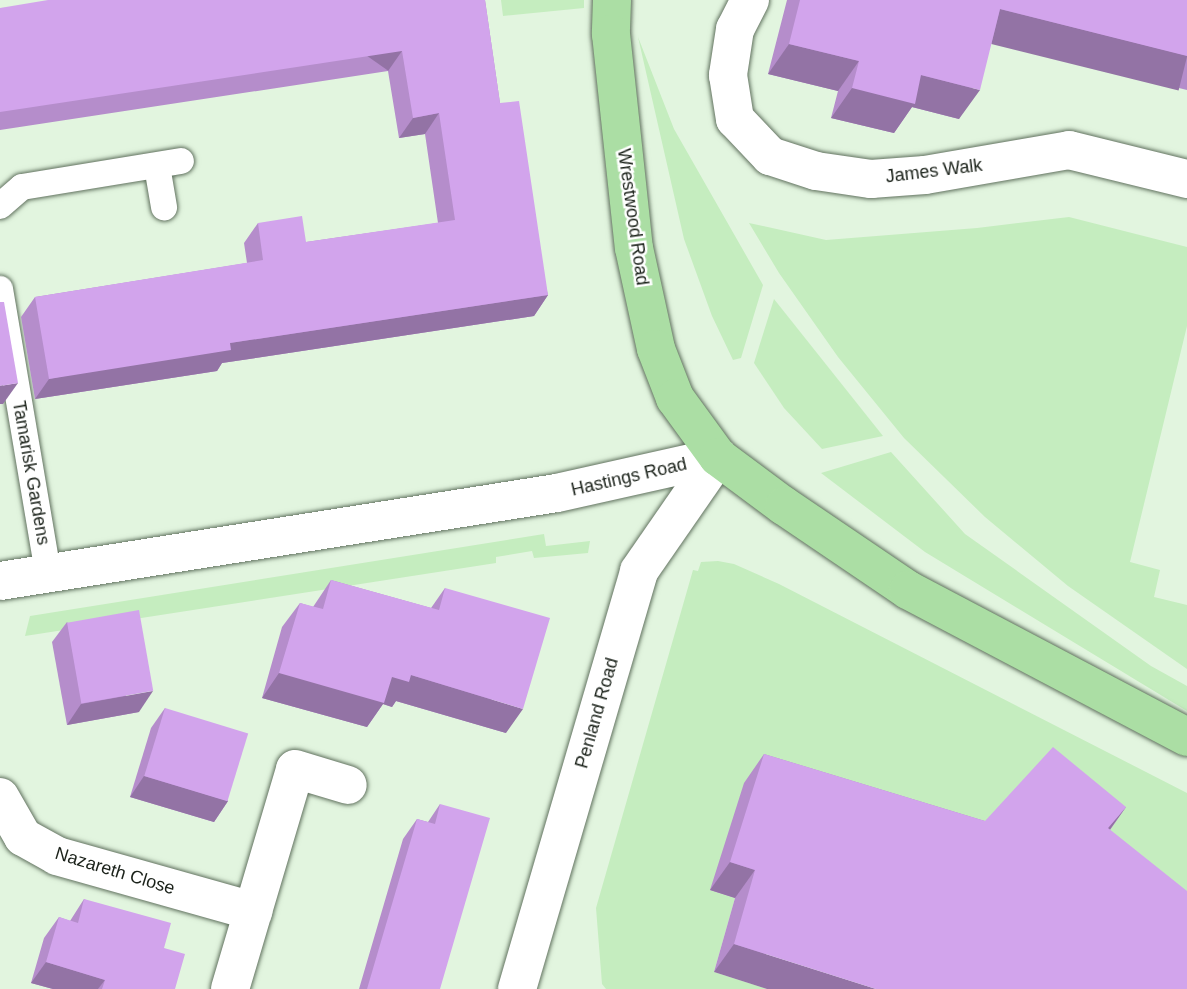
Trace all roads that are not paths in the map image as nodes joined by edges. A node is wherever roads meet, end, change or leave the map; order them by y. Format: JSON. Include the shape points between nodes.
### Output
{"nodes":[{"id":1,"x":611,"y":0,"type":"edge"},
{"id":2,"x":750,"y":0,"type":"edge"},
{"id":3,"x":1187,"y":179,"type":"edge"},
{"id":4,"x":0,"y":206,"type":"edge"},
{"id":5,"x":164,"y":207,"type":"dead end"},
{"id":6,"x":0,"y":289,"type":"edge"},
{"id":7,"x":718,"y":457,"type":"junction"},
{"id":8,"x":48,"y":573,"type":"junction"},
{"id":9,"x":0,"y":581,"type":"edge"},
{"id":10,"x":1187,"y":737,"type":"edge"},
{"id":11,"x":348,"y":785,"type":"dead end"},
{"id":12,"x":0,"y":797,"type":"edge"},
{"id":13,"x":253,"y":911,"type":"junction"},
{"id":14,"x":230,"y":989,"type":"edge"},
{"id":15,"x":517,"y":989,"type":"edge"}],
"edges":[{"from":1,"to":7,"type":"main road","name":"Wrestwood Road","via":[[634,248],[656,349],[675,398]]},
{"from":2,"to":3,"type":"street","name":"James Walk","via":[[735,29],[728,75],[735,119],[770,156],[816,171],[871,179],[925,175],[1069,150]]},
{"from":4,"to":5,"type":"lane","via":[[22,187],[169,164]]},
{"from":6,"to":8,"type":"lane","name":"Tamarisk Gardens"},
{"from":7,"to":8,"type":"street","name":"Hastings Road","via":[[557,493]]},
{"from":7,"to":10,"type":"main road","via":[[908,590]]},
{"from":7,"to":15,"type":"street","name":"Penland Road","via":[[639,571]]},
{"from":8,"to":9,"type":"street","name":"Hastings Road"},
{"from":11,"to":13,"type":"street","via":[[295,769]]},
{"from":12,"to":13,"type":"street","name":"Nazareth Close","via":[[23,836],[57,856]]},
{"from":13,"to":14,"type":"street"}]}
